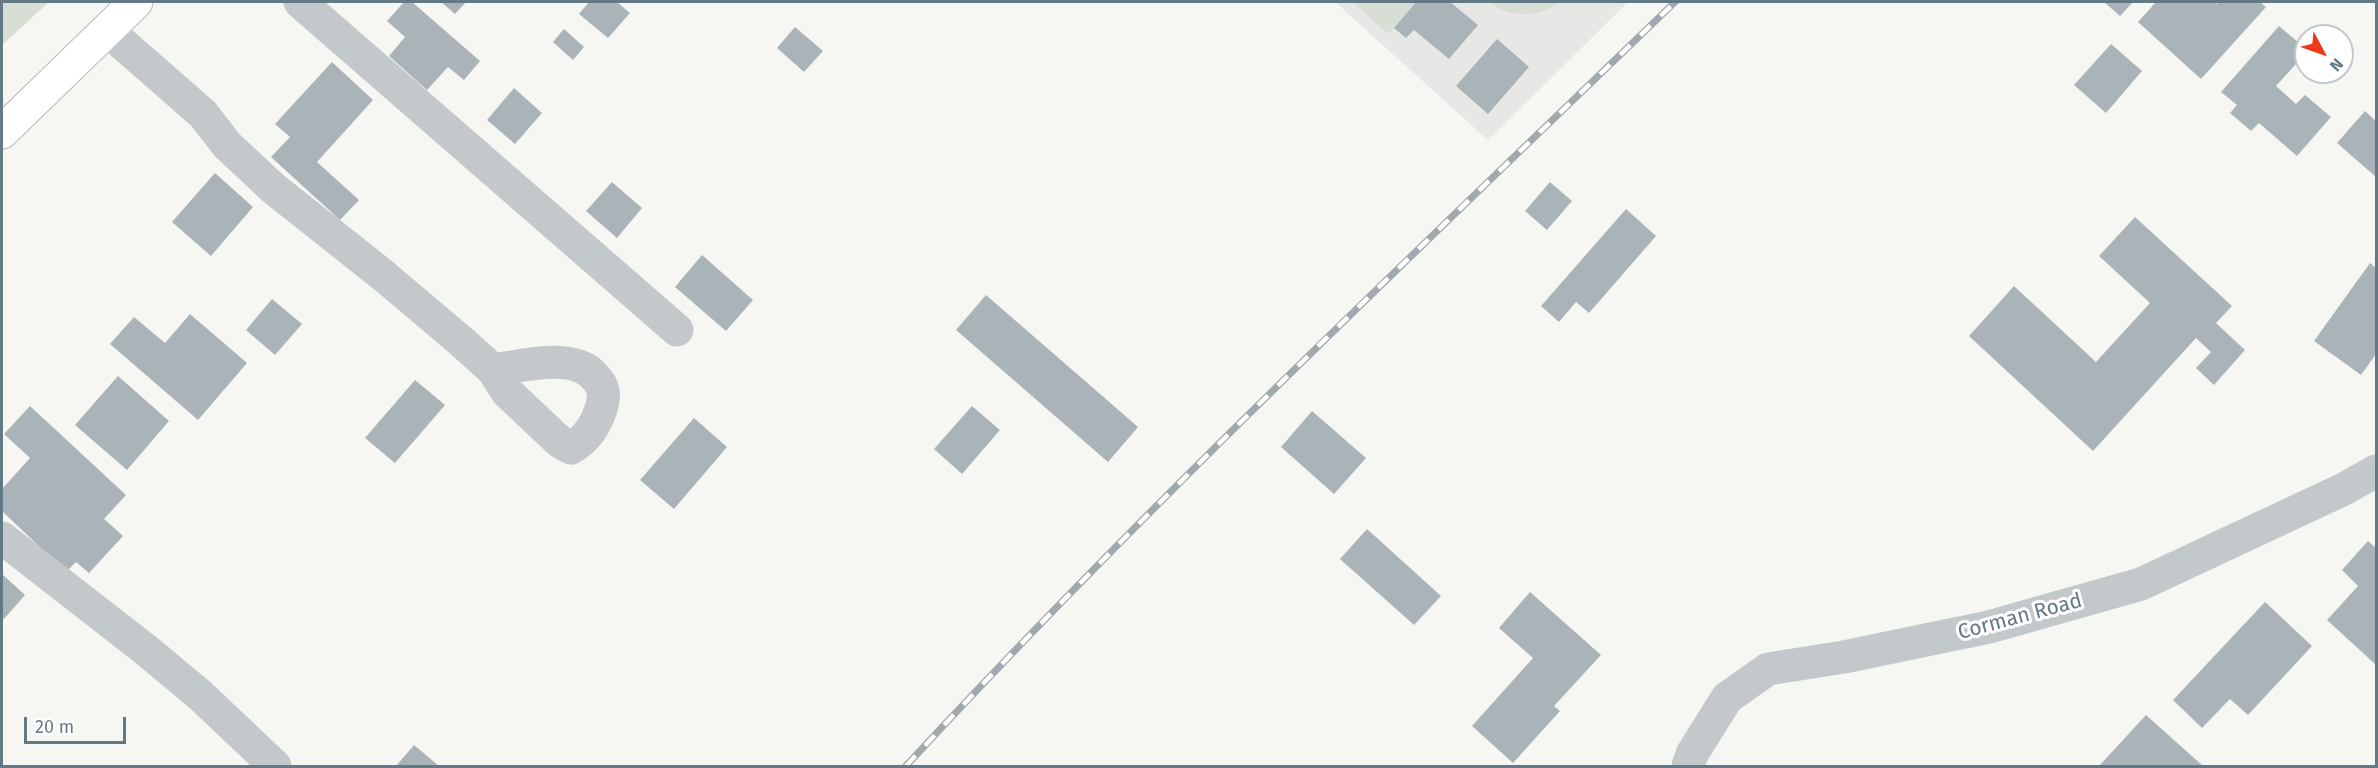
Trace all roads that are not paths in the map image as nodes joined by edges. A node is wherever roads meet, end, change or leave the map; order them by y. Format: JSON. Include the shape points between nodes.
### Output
{"nodes":[{"id":1,"x":136,"y":2,"type":"edge"},
{"id":2,"x":300,"y":2,"type":"edge"},
{"id":3,"x":107,"y":30,"type":"junction"},
{"id":4,"x":2,"y":132,"type":"edge"},
{"id":5,"x":677,"y":330,"type":"dead end"},
{"id":6,"x":493,"y":370,"type":"dead end"},
{"id":7,"x":2376,"y":471,"type":"edge"},
{"id":8,"x":2,"y":538,"type":"edge"},
{"id":9,"x":275,"y":766,"type":"edge"},
{"id":10,"x":1688,"y":766,"type":"edge"}],
"edges":[{"from":1,"to":3,"type":"main road"},
{"from":2,"to":5,"type":"street"},
{"from":3,"to":4,"type":"main road"},
{"from":3,"to":6,"type":"street","via":[[203,114],[227,144],[273,188]]},
{"from":7,"to":10,"type":"street","name":"Corman Road","via":[[2141,584],[1989,627],[1768,669],[1727,698]]},
{"from":8,"to":9,"type":"street","via":[[173,672]]}]}
